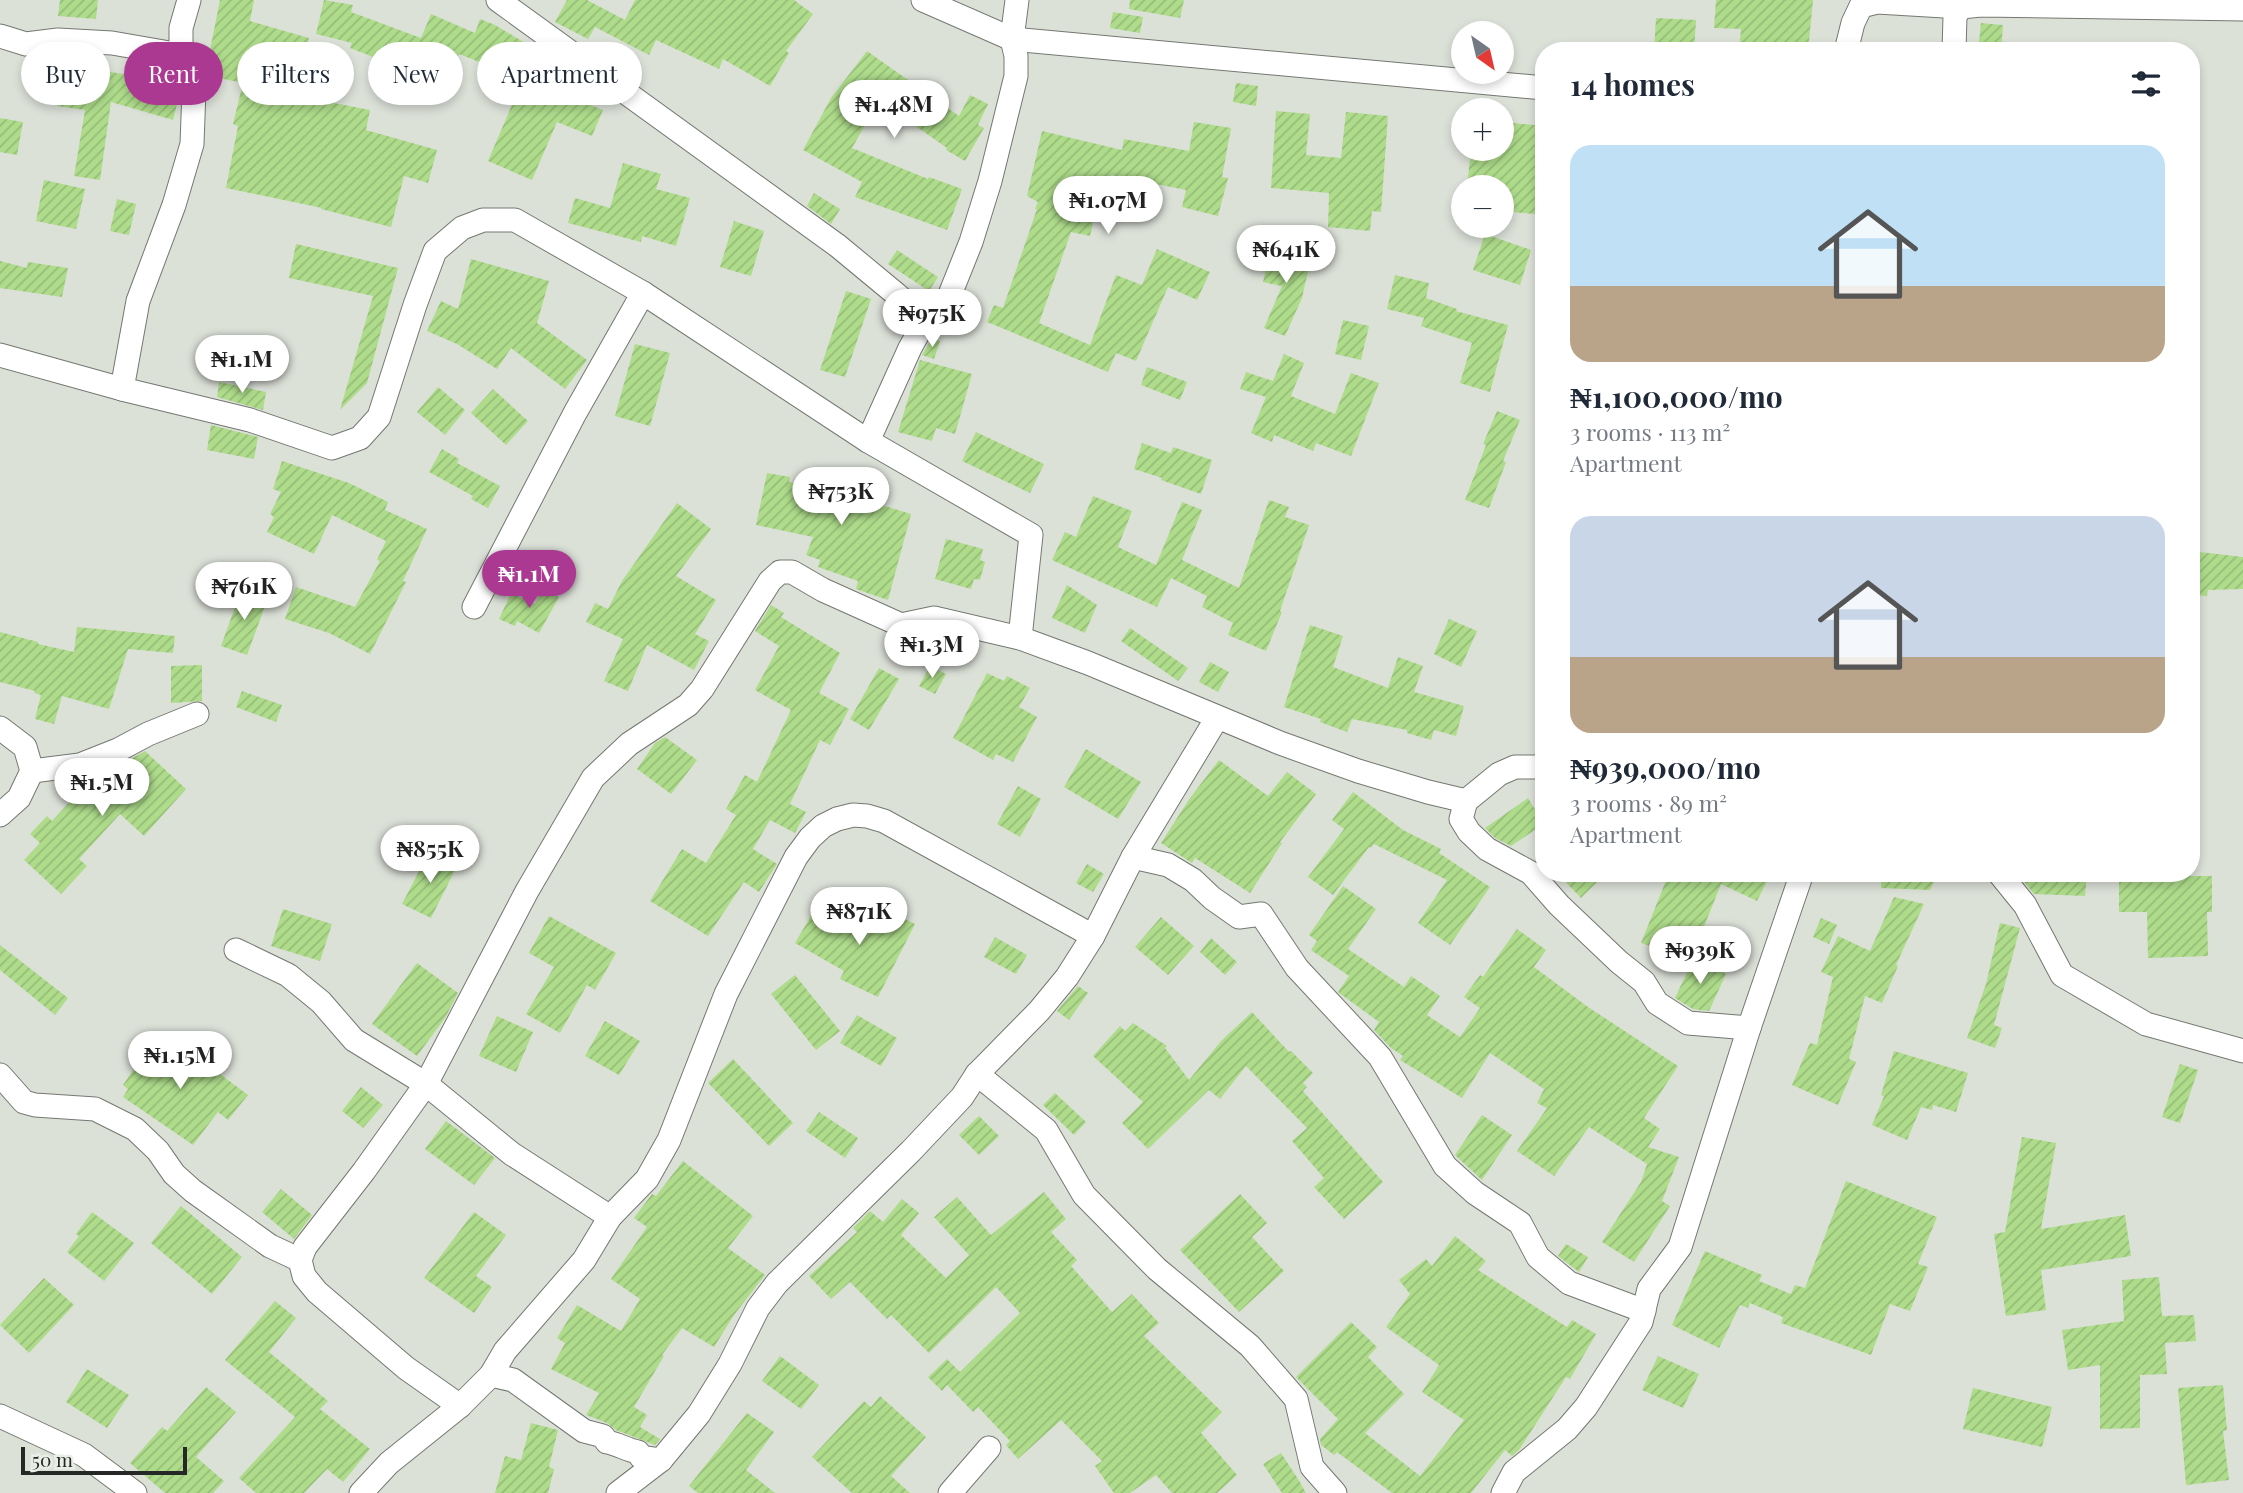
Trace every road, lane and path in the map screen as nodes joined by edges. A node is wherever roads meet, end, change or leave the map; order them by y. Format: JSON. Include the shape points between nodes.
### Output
{"nodes":[{"id":1,"x":189,"y":0,"type":"edge"},
{"id":2,"x":498,"y":0,"type":"edge"},
{"id":3,"x":923,"y":0,"type":"edge"},
{"id":4,"x":1017,"y":0,"type":"edge"},
{"id":5,"x":1961,"y":7,"type":"junction"},
{"id":6,"x":2243,"y":9,"type":"edge"},
{"id":7,"x":0,"y":36,"type":"edge"},
{"id":8,"x":1013,"y":39,"type":"junction"},
{"id":9,"x":181,"y":42,"type":"edge"},
{"id":10,"x":1848,"y":42,"type":"edge"},
{"id":11,"x":1954,"y":42,"type":"edge"},
{"id":12,"x":124,"y":45,"type":"edge"},
{"id":13,"x":1535,"y":87,"type":"edge"},
{"id":14,"x":193,"y":105,"type":"edge"},
{"id":15,"x":643,"y":293,"type":"junction"},
{"id":16,"x":925,"y":321,"type":"junction"},
{"id":17,"x":0,"y":355,"type":"edge"},
{"id":18,"x":122,"y":389,"type":"junction"},
{"id":19,"x":869,"y":441,"type":"junction"},
{"id":20,"x":474,"y":607,"type":"dead end"},
{"id":21,"x":1020,"y":638,"type":"junction"},
{"id":22,"x":197,"y":714,"type":"dead end"},
{"id":23,"x":1217,"y":718,"type":"junction"},
{"id":24,"x":0,"y":728,"type":"edge"},
{"id":25,"x":1535,"y":767,"type":"edge"},
{"id":26,"x":32,"y":771,"type":"junction"},
{"id":27,"x":1466,"y":801,"type":"junction"},
{"id":28,"x":0,"y":815,"type":"edge"},
{"id":29,"x":1133,"y":858,"type":"junction"},
{"id":30,"x":1535,"y":878,"type":"edge"},
{"id":31,"x":1539,"y":882,"type":"edge"},
{"id":32,"x":1799,"y":882,"type":"edge"},
{"id":33,"x":2006,"y":882,"type":"edge"},
{"id":34,"x":1093,"y":936,"type":"junction"},
{"id":35,"x":236,"y":950,"type":"dead end"},
{"id":36,"x":1749,"y":1028,"type":"junction"},
{"id":37,"x":2243,"y":1051,"type":"edge"},
{"id":38,"x":0,"y":1074,"type":"edge"},
{"id":39,"x":977,"y":1074,"type":"junction"},
{"id":40,"x":426,"y":1084,"type":"junction"},
{"id":41,"x":610,"y":1217,"type":"junction"},
{"id":42,"x":300,"y":1260,"type":"junction"},
{"id":43,"x":1644,"y":1311,"type":"junction"},
{"id":44,"x":491,"y":1375,"type":"junction"},
{"id":45,"x":460,"y":1406,"type":"junction"},
{"id":46,"x":0,"y":1416,"type":"edge"},
{"id":47,"x":989,"y":1448,"type":"dead end"},
{"id":48,"x":661,"y":1460,"type":"junction"},
{"id":49,"x":135,"y":1493,"type":"edge"},
{"id":50,"x":361,"y":1493,"type":"edge"},
{"id":51,"x":618,"y":1493,"type":"edge"},
{"id":52,"x":950,"y":1493,"type":"edge"},
{"id":53,"x":1335,"y":1493,"type":"edge"},
{"id":54,"x":1503,"y":1493,"type":"edge"}],
"edges":[{"from":1,"to":9,"type":"street"},
{"from":2,"to":16,"type":"street","via":[[838,246]]},
{"from":3,"to":8,"type":"street"},
{"from":4,"to":8,"type":"street"},
{"from":5,"to":6,"type":"street"},
{"from":5,"to":10,"type":"street","via":[[1877,2],[1861,6]]},
{"from":5,"to":11,"type":"street","via":[[1955,16]]},
{"from":7,"to":12,"type":"street","via":[[26,44],[58,40]]},
{"from":8,"to":13,"type":"street"},
{"from":8,"to":16,"type":"street","via":[[1016,76],[971,242],[947,302]]},
{"from":14,"to":18,"type":"street","via":[[192,144],[138,301]]},
{"from":15,"to":18,"type":"street","via":[[515,220],[484,220],[462,228],[435,251],[379,417],[360,438],[332,448],[250,420]]},
{"from":15,"to":19,"type":"street"},
{"from":15,"to":20,"type":"street"},
{"from":16,"to":19,"type":"street"},
{"from":17,"to":18,"type":"street"},
{"from":19,"to":21,"type":"street","via":[[1031,535]]},
{"from":21,"to":23,"type":"street"},
{"from":21,"to":40,"type":"street","via":[[934,618],[901,625],[792,572],[780,572],[688,705],[629,744],[593,778],[527,891]]},
{"from":22,"to":26,"type":"street","via":[[80,765]]},
{"from":23,"to":27,"type":"street","via":[[1358,771]]},
{"from":23,"to":29,"type":"street"},
{"from":24,"to":26,"type":"street","via":[[24,747]]},
{"from":25,"to":27,"type":"street","via":[[1515,767],[1499,774]]},
{"from":26,"to":28,"type":"street","via":[[19,798]]},
{"from":27,"to":30,"type":"street","via":[[1461,819],[1468,832]]},
{"from":29,"to":34,"type":"street"},
{"from":29,"to":43,"type":"street","via":[[1168,865],[1239,917],[1261,914],[1297,968],[1380,1057],[1445,1166],[1520,1223],[1538,1257],[1569,1283]]},
{"from":31,"to":36,"type":"street","via":[[1644,982],[1657,1003],[1688,1023]]},
{"from":32,"to":36,"type":"street"},
{"from":33,"to":37,"type":"street","via":[[2025,905],[2062,975],[2146,1024]]},
{"from":34,"to":39,"type":"street","via":[[1039,1011]]},
{"from":34,"to":41,"type":"street","via":[[884,821],[853,815],[823,826],[796,856],[750,943],[660,1159]]},
{"from":35,"to":40,"type":"street","via":[[288,975],[321,1002],[354,1040]]},
{"from":36,"to":43,"type":"street","via":[[1680,1247],[1649,1289]]},
{"from":38,"to":42,"type":"street","via":[[24,1102],[95,1110],[135,1129],[192,1191],[271,1246]]},
{"from":39,"to":48,"type":"street","via":[[911,1152],[777,1283],[758,1308],[699,1414]]},
{"from":39,"to":53,"type":"street","via":[[1045,1130],[1084,1195],[1157,1269],[1250,1346],[1296,1399],[1312,1467]]},
{"from":40,"to":41,"type":"street","via":[[512,1154]]},
{"from":40,"to":42,"type":"street","via":[[305,1247]]},
{"from":41,"to":44,"type":"street","via":[[584,1260],[505,1351]]},
{"from":42,"to":45,"type":"street","via":[[304,1276],[317,1293]]},
{"from":43,"to":54,"type":"street","via":[[1632,1338],[1586,1407],[1567,1429],[1514,1472]]},
{"from":44,"to":45,"type":"street"},
{"from":44,"to":48,"type":"street","via":[[513,1380],[584,1432],[603,1436],[641,1457]]},
{"from":45,"to":50,"type":"street","via":[[389,1463]]},
{"from":46,"to":49,"type":"street","via":[[84,1455]]},
{"from":47,"to":52,"type":"street"},
{"from":48,"to":51,"type":"street"}]}
